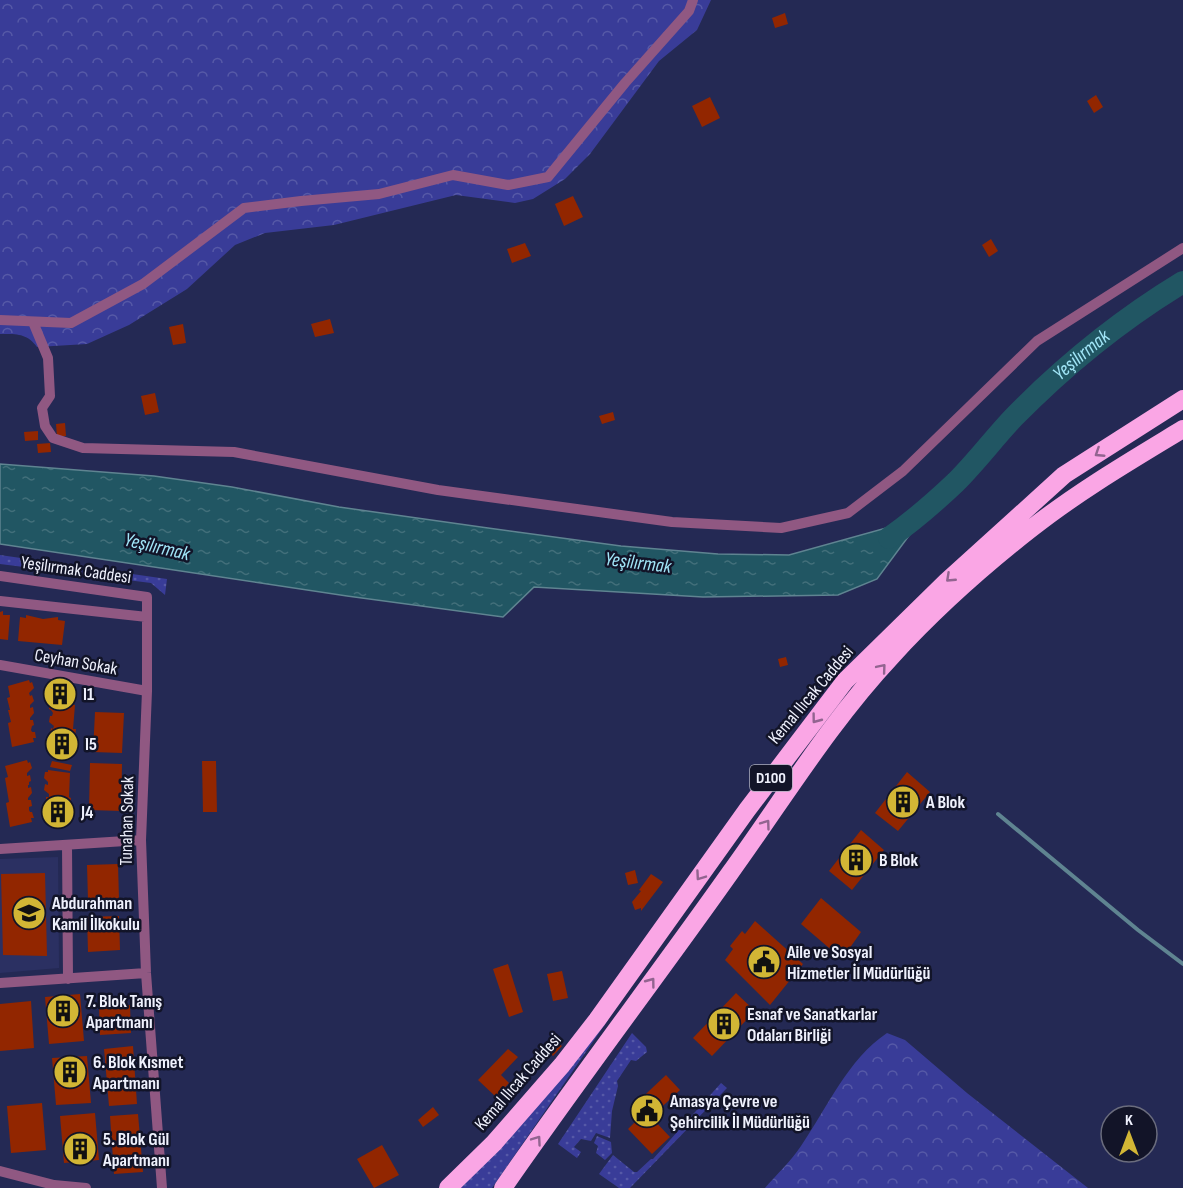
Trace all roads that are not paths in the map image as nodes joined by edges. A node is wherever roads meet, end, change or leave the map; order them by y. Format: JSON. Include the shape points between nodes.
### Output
{"nodes":[{"id":1,"x":693,"y":0,"type":"edge"},
{"id":2,"x":1183,"y":248,"type":"edge"},
{"id":3,"x":0,"y":320,"type":"edge"},
{"id":4,"x":33,"y":322,"type":"junction"},
{"id":5,"x":1183,"y":399,"type":"edge"},
{"id":6,"x":1183,"y":429,"type":"edge"},
{"id":7,"x":0,"y":576,"type":"edge"},
{"id":8,"x":147,"y":597,"type":"joint"},
{"id":9,"x":0,"y":601,"type":"edge"},
{"id":10,"x":147,"y":617,"type":"junction"},
{"id":11,"x":0,"y":665,"type":"edge"},
{"id":12,"x":147,"y":691,"type":"junction"},
{"id":13,"x":141,"y":840,"type":"junction"},
{"id":14,"x":67,"y":845,"type":"junction"},
{"id":15,"x":0,"y":849,"type":"edge"},
{"id":16,"x":146,"y":973,"type":"junction"},
{"id":17,"x":68,"y":979,"type":"junction"},
{"id":18,"x":0,"y":983,"type":"edge"},
{"id":19,"x":0,"y":1171,"type":"edge"},
{"id":20,"x":26,"y":1183,"type":"edge"},
{"id":21,"x":53,"y":1186,"type":"edge"},
{"id":22,"x":86,"y":1188,"type":"edge"},
{"id":23,"x":162,"y":1188,"type":"edge"},
{"id":24,"x":448,"y":1188,"type":"edge"},
{"id":25,"x":503,"y":1188,"type":"edge"}],
"edges":[{"from":1,"to":4,"type":"street","via":[[689,11],[548,177],[508,185],[453,175],[379,194],[244,208],[142,284],[71,323]]},
{"from":2,"to":4,"type":"street","via":[[1037,341],[903,471],[848,513],[781,528],[672,522],[462,493],[234,452],[83,448],[53,438],[45,426],[42,408],[50,396],[48,358]]},
{"from":3,"to":4,"type":"street"},
{"from":5,"to":24,"type":"highway","name":"Kemal Ilıcak Caddesi","number":"D100","one_way":true,"via":[[1064,475],[845,681],[562,1065],[494,1143]]},
{"from":25,"to":6,"type":"highway","name":"Kemal Ilıcak Caddesi","number":"D100","one_way":true,"via":[[837,722],[890,657],[959,590],[1032,528]]},
{"from":7,"to":8,"type":"street","name":"Yeşilırmak Caddesi"},
{"from":8,"to":10,"type":"street","name":"Tunahan Sokak"},
{"from":9,"to":10,"type":"street"},
{"from":10,"to":12,"type":"street","name":"Tunahan Sokak"},
{"from":11,"to":12,"type":"street","name":"Ceyhan Sokak"},
{"from":12,"to":13,"type":"street","name":"Tunahan Sokak"},
{"from":13,"to":14,"type":"street"},
{"from":13,"to":16,"type":"street","name":"Tunahan Sokak"},
{"from":14,"to":15,"type":"street"},
{"from":14,"to":17,"type":"street"},
{"from":16,"to":17,"type":"street"},
{"from":16,"to":23,"type":"street","name":"Tunahan Sokak"},
{"from":17,"to":18,"type":"street"},
{"from":19,"to":20,"type":"street"},
{"from":20,"to":21,"type":"street"},
{"from":21,"to":22,"type":"street"}]}
